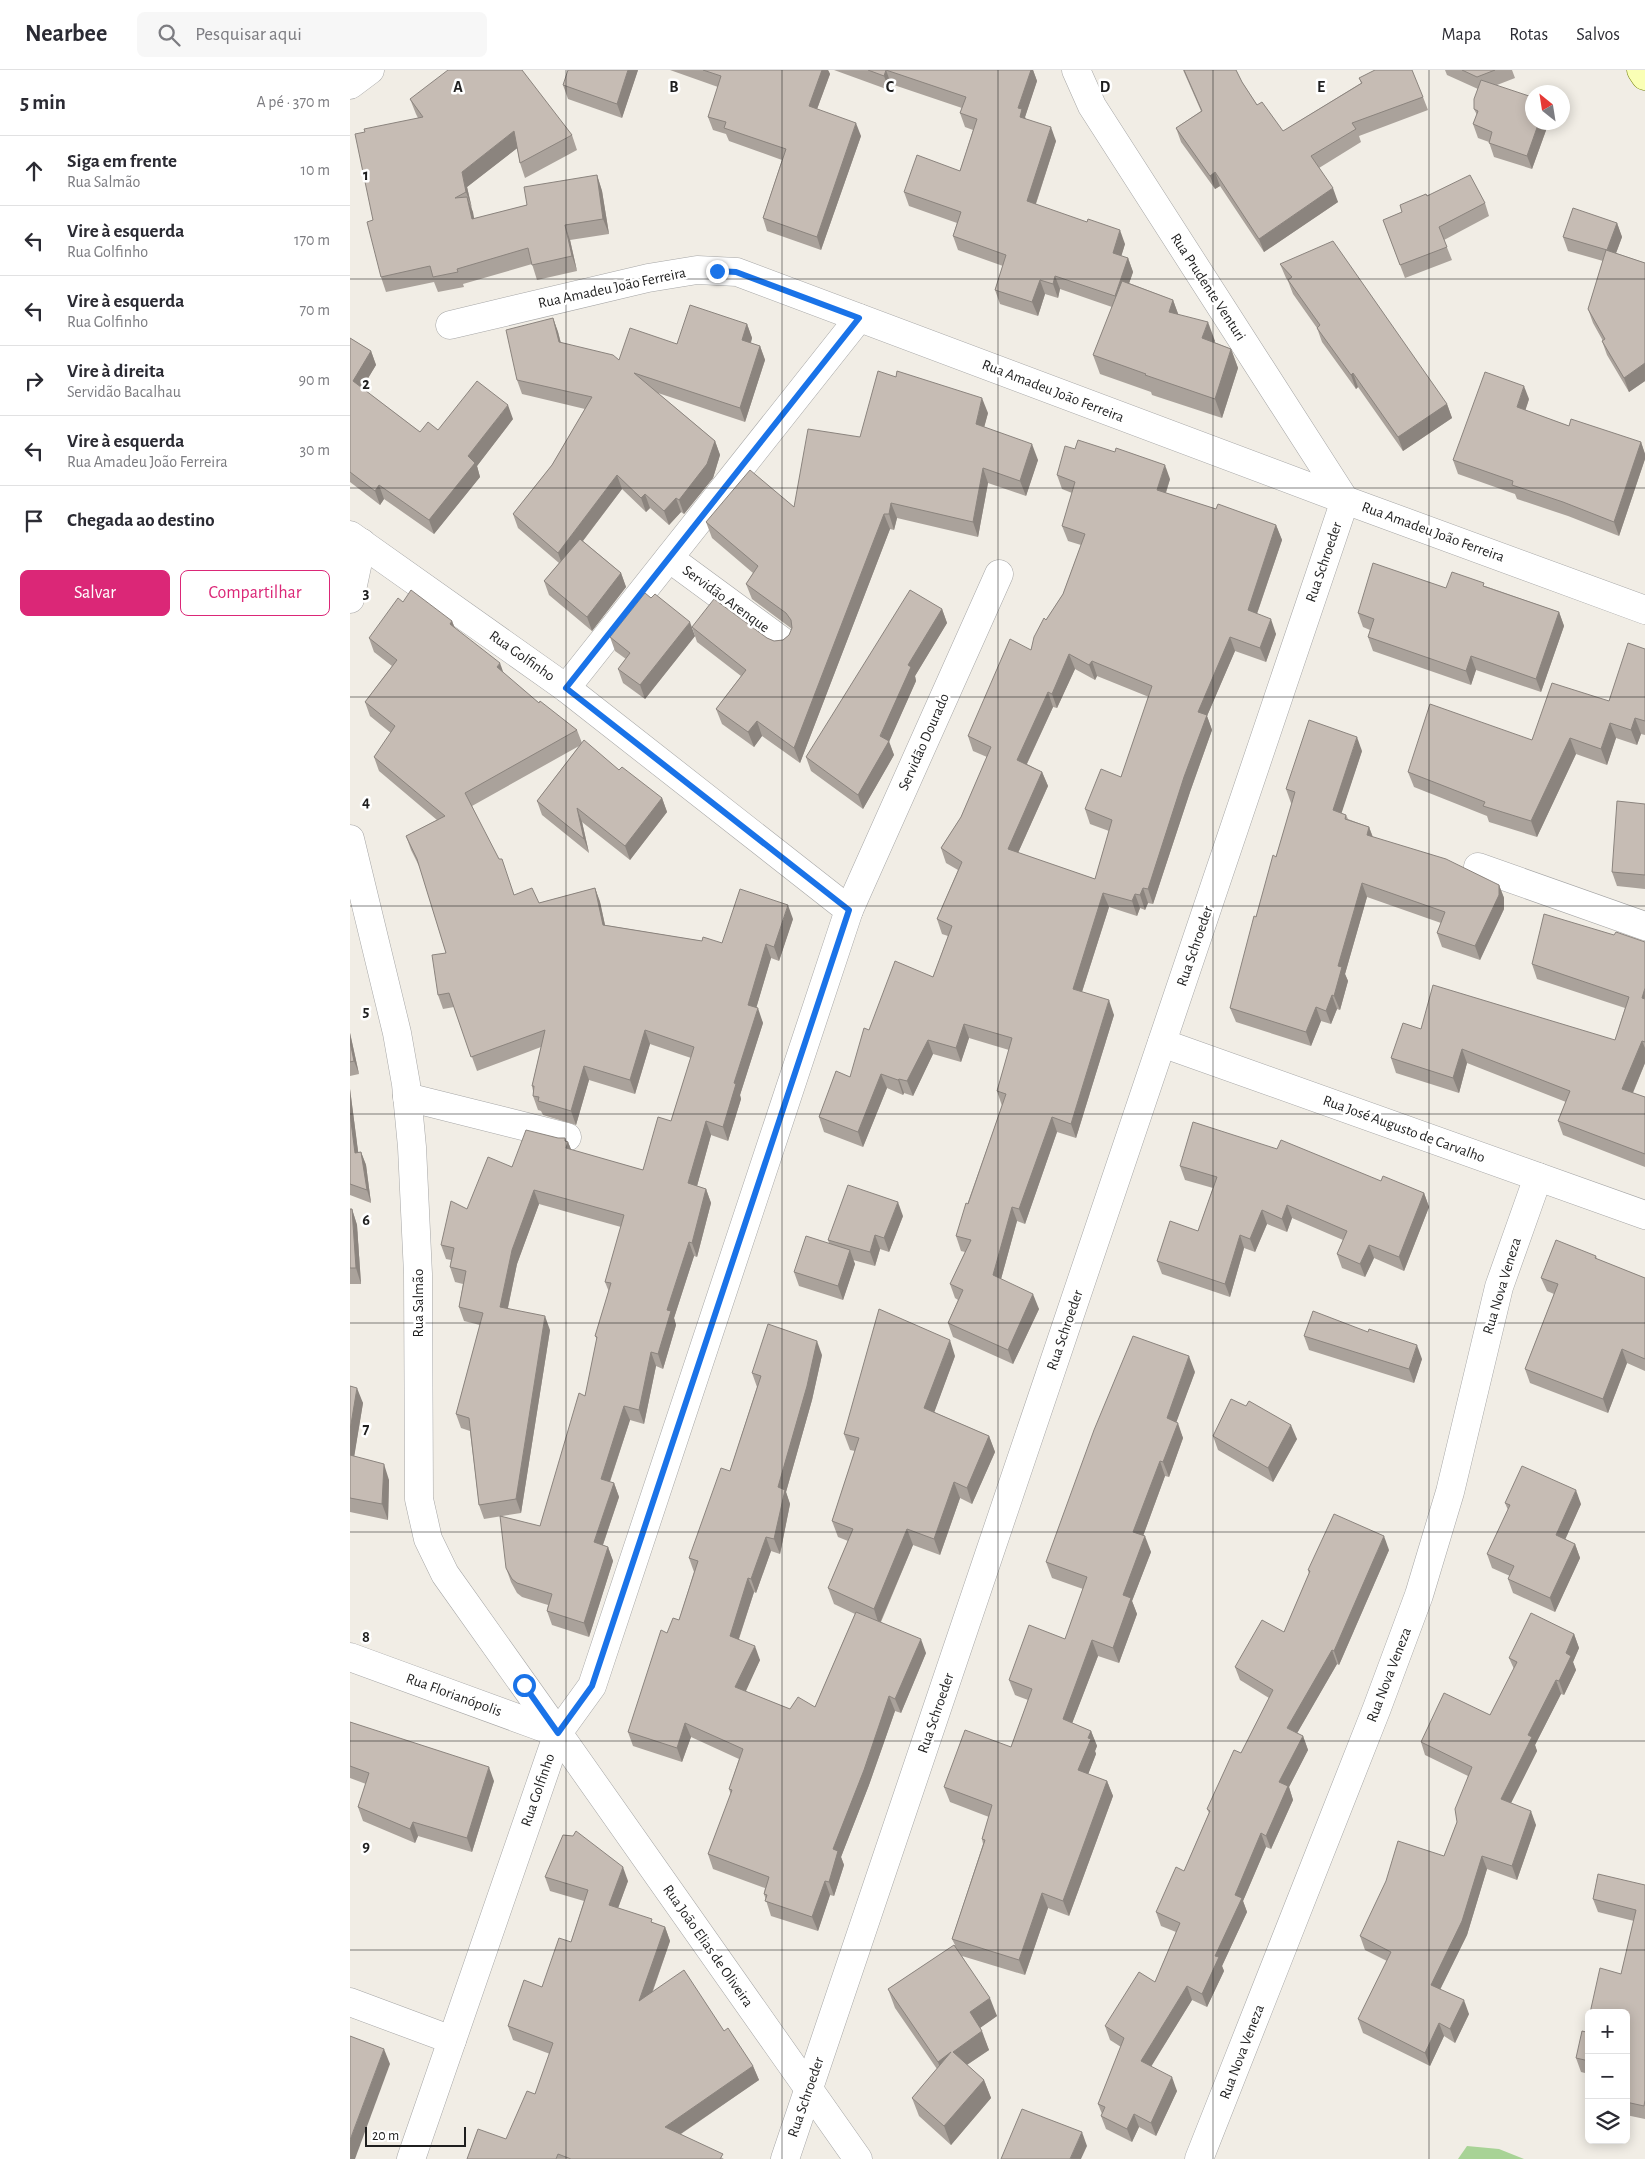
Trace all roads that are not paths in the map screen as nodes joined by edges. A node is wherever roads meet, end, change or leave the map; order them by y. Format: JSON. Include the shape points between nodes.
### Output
{"nodes":[{"id":1,"x":370,"y":70,"type":"edge"},
{"id":2,"x":1076,"y":70,"type":"edge"},
{"id":3,"x":1642,"y":70,"type":"edge"},
{"id":4,"x":1645,"y":76,"type":"edge"},
{"id":5,"x":350,"y":85,"type":"edge"},
{"id":6,"x":859,"y":318,"type":"junction"},
{"id":7,"x":450,"y":324,"type":"dead end"},
{"id":8,"x":1346,"y":500,"type":"junction"},
{"id":9,"x":356,"y":539,"type":"edge"},
{"id":10,"x":669,"y":558,"type":"junction"},
{"id":11,"x":999,"y":574,"type":"dead end"},
{"id":12,"x":350,"y":599,"type":"edge"},
{"id":13,"x":1645,"y":610,"type":"edge"},
{"id":14,"x":782,"y":641,"type":"edge"},
{"id":15,"x":566,"y":688,"type":"junction"},
{"id":16,"x":350,"y":839,"type":"edge"},
{"id":17,"x":1478,"y":867,"type":"dead end"},
{"id":18,"x":849,"y":910,"type":"junction"},
{"id":19,"x":1645,"y":926,"type":"edge"},
{"id":20,"x":1162,"y":1044,"type":"junction"},
{"id":21,"x":407,"y":1097,"type":"junction"},
{"id":22,"x":567,"y":1137,"type":"edge"},
{"id":23,"x":1538,"y":1177,"type":"junction"},
{"id":24,"x":1645,"y":1215,"type":"edge"},
{"id":25,"x":350,"y":1657,"type":"edge"},
{"id":26,"x":558,"y":1733,"type":"junction"},
{"id":27,"x":350,"y":2002,"type":"edge"},
{"id":28,"x":452,"y":2040,"type":"junction"},
{"id":29,"x":809,"y":2089,"type":"junction"},
{"id":30,"x":411,"y":2159,"type":"edge"},
{"id":31,"x":785,"y":2159,"type":"edge"},
{"id":32,"x":858,"y":2159,"type":"edge"},
{"id":33,"x":1200,"y":2159,"type":"edge"}],
"edges":[{"from":1,"to":5,"type":"street"},
{"from":2,"to":8,"type":"street","name":"Rua Prudente Venturi","via":[[1092,106]]},
{"from":3,"to":4,"type":"main road"},
{"from":6,"to":7,"type":"street","name":"Rua Amadeu João Ferreira","via":[[736,272],[697,270],[648,278]]},
{"from":6,"to":8,"type":"street","name":"Rua Amadeu João Ferreira"},
{"from":6,"to":10,"type":"street"},
{"from":8,"to":13,"type":"street","name":"Rua Amadeu João Ferreira"},
{"from":8,"to":20,"type":"street","name":"Rua Schroeder"},
{"from":9,"to":12,"type":"street"},
{"from":9,"to":15,"type":"street","name":"Rua Golfinho"},
{"from":10,"to":14,"type":"street","name":"Servidão Arenque"},
{"from":10,"to":15,"type":"street"},
{"from":11,"to":18,"type":"street","name":"Servidão Dourado"},
{"from":15,"to":18,"type":"street","name":"Rua Golfinho"},
{"from":16,"to":21,"type":"street","name":"Rua Salmão","via":[[397,1033]]},
{"from":17,"to":19,"type":"street"},
{"from":18,"to":26,"type":"street","name":"Rua Golfinho","via":[[592,1686]]},
{"from":20,"to":23,"type":"street","name":"Rua José Augusto de Carvalho"},
{"from":20,"to":29,"type":"street","name":"Rua Schroeder"},
{"from":21,"to":22,"type":"street"},
{"from":21,"to":26,"type":"street","name":"Rua Salmão","via":[[418,1274],[419,1499],[428,1539],[445,1574]]},
{"from":23,"to":24,"type":"street","name":"Rua José Augusto de Carvalho"},
{"from":23,"to":33,"type":"street","name":"Rua Nova Veneza","via":[[1499,1287],[1450,1492],[1419,1595]]},
{"from":25,"to":26,"type":"street","name":"Rua Florianópolis"},
{"from":26,"to":28,"type":"street","name":"Rua Golfinho"},
{"from":26,"to":29,"type":"street","name":"Rua João Elias de Oliveira"},
{"from":27,"to":28,"type":"street"},
{"from":28,"to":30,"type":"street","name":"Rua Golfinho"},
{"from":29,"to":31,"type":"street","name":"Rua Schroeder"},
{"from":29,"to":32,"type":"street","name":"Rua João Elias de Oliveira"}]}
